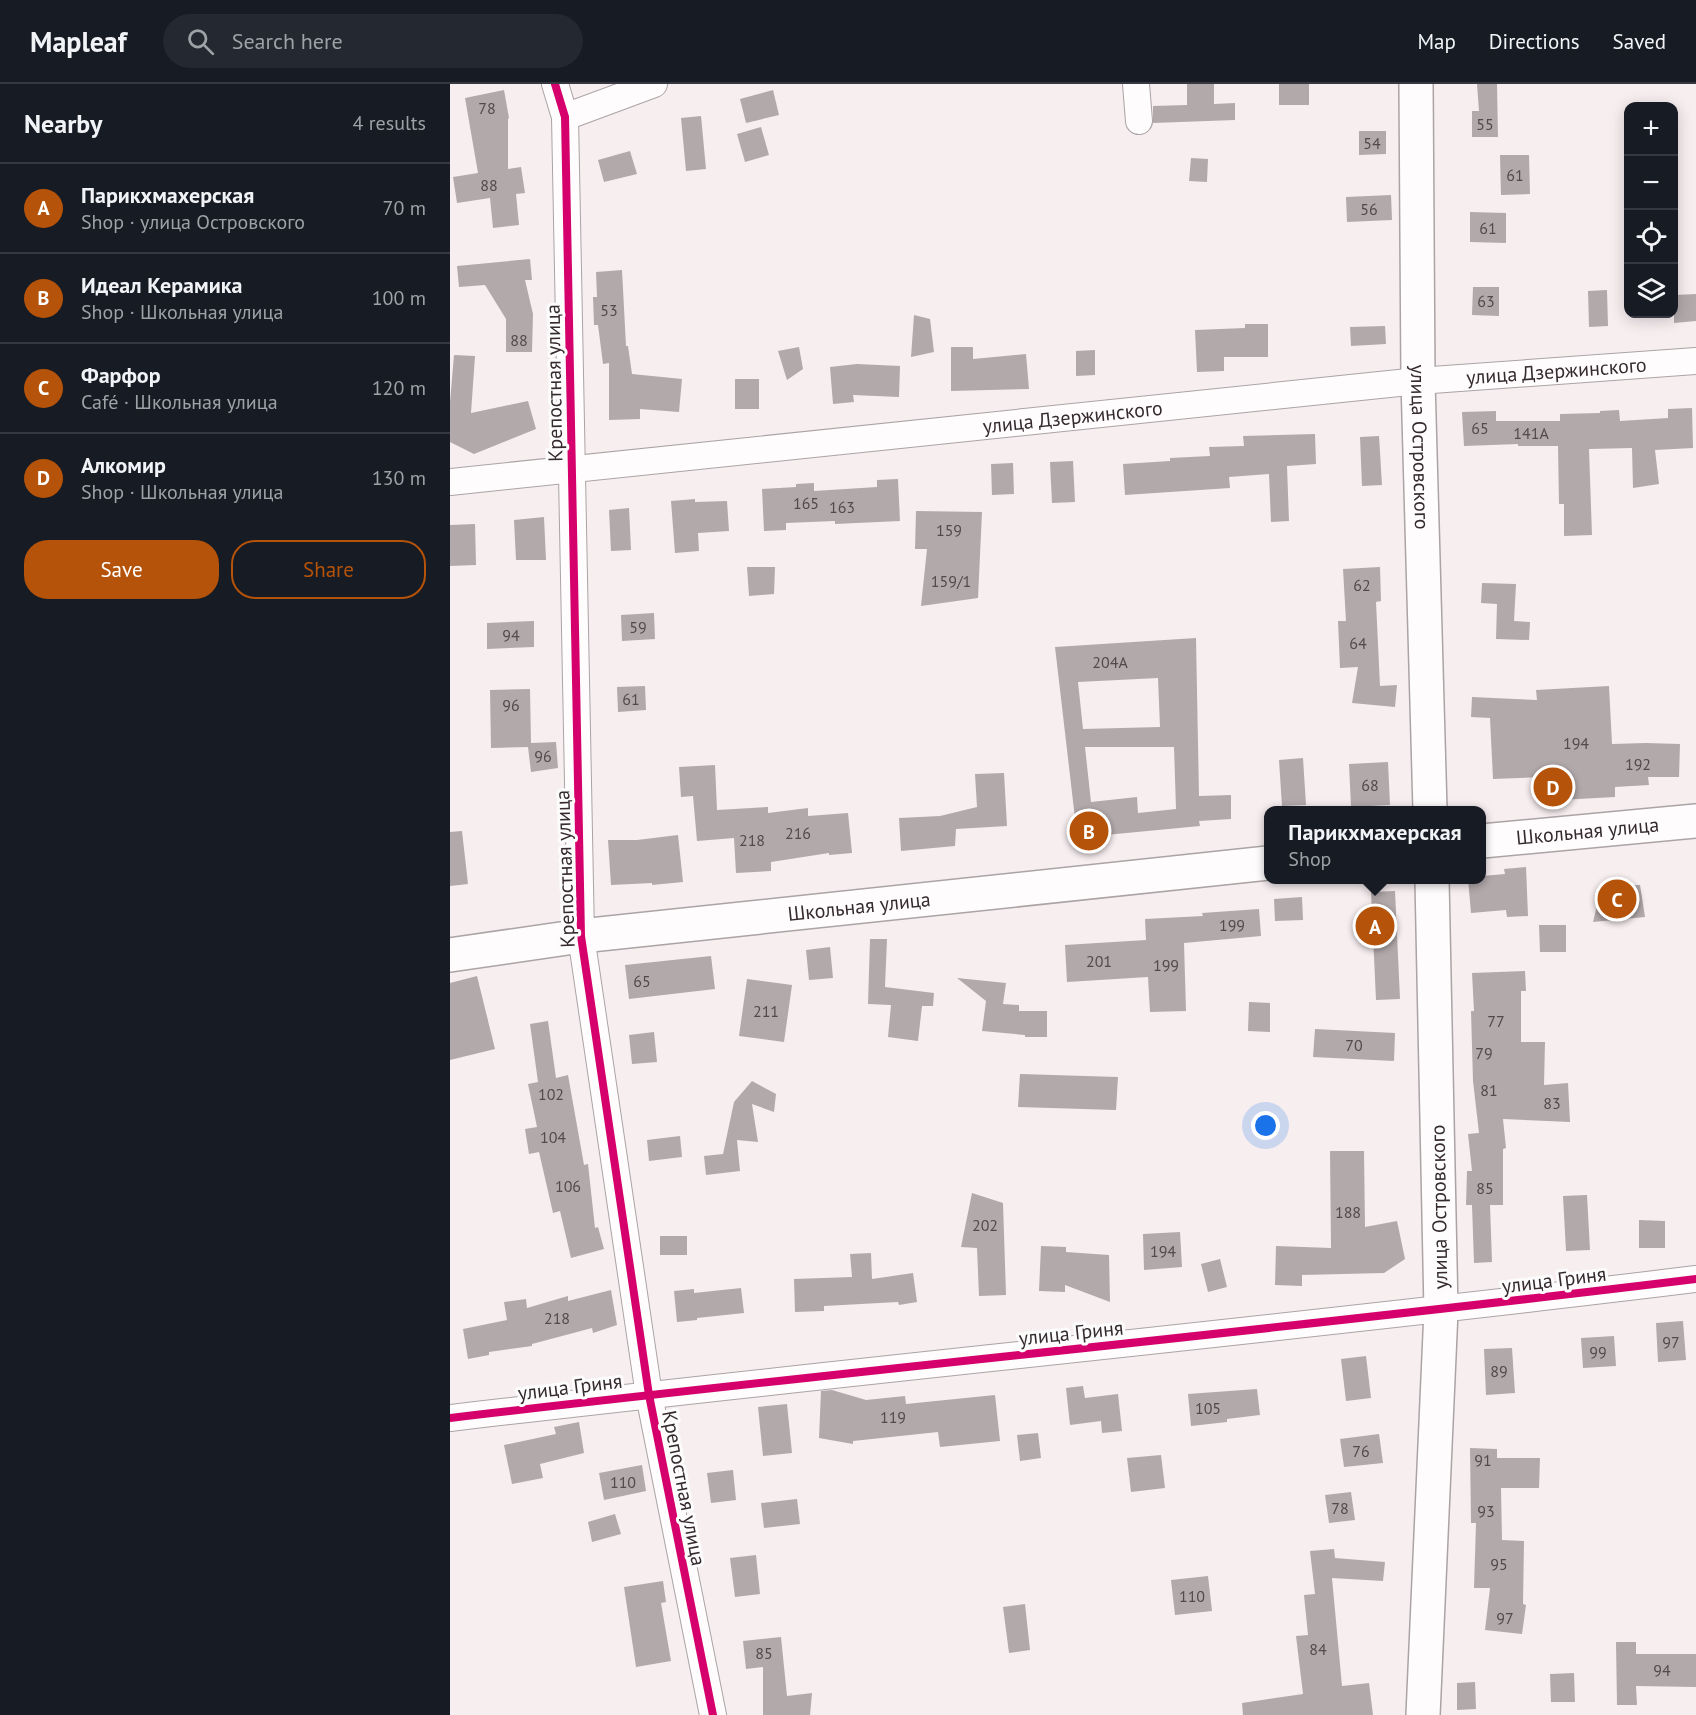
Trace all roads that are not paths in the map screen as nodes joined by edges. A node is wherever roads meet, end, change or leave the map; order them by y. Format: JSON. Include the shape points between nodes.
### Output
{"nodes":[{"id":1,"x":555,"y":84,"type":"edge"},
{"id":2,"x":654,"y":84,"type":"edge"},
{"id":3,"x":1136,"y":84,"type":"edge"},
{"id":4,"x":1416,"y":84,"type":"edge"},
{"id":5,"x":565,"y":117,"type":"junction"},
{"id":6,"x":1138,"y":121,"type":"dead end"},
{"id":7,"x":1696,"y":361,"type":"edge"},
{"id":8,"x":1418,"y":381,"type":"junction"},
{"id":9,"x":572,"y":469,"type":"junction"},
{"id":10,"x":450,"y":482,"type":"edge"},
{"id":11,"x":1430,"y":806,"type":"edge"},
{"id":12,"x":1696,"y":821,"type":"edge"},
{"id":13,"x":1486,"y":841,"type":"edge"},
{"id":14,"x":1264,"y":864,"type":"edge"},
{"id":15,"x":1432,"y":884,"type":"edge"},
{"id":16,"x":581,"y":936,"type":"junction"},
{"id":17,"x":450,"y":955,"type":"edge"},
{"id":18,"x":1696,"y":1279,"type":"edge"},
{"id":19,"x":1441,"y":1311,"type":"junction"},
{"id":20,"x":649,"y":1395,"type":"junction"},
{"id":21,"x":450,"y":1418,"type":"edge"},
{"id":22,"x":713,"y":1715,"type":"edge"},
{"id":23,"x":1423,"y":1715,"type":"edge"}],
"edges":[{"from":1,"to":5,"type":"street","name":"Крепостная улица"},
{"from":2,"to":5,"type":"street"},
{"from":3,"to":6,"type":"street"},
{"from":4,"to":8,"type":"street","name":"улица Островского"},
{"from":5,"to":9,"type":"street","name":"Крепостная улица"},
{"from":7,"to":8,"type":"street","name":"улица Дзержинского"},
{"from":8,"to":9,"type":"street","name":"улица Дзержинского"},
{"from":8,"to":11,"type":"street","name":"улица Островского"},
{"from":9,"to":10,"type":"street","name":"улица Дзержинского"},
{"from":9,"to":16,"type":"street","name":"Крепостная улица"},
{"from":12,"to":13,"type":"street","name":"Школьная улица"},
{"from":14,"to":16,"type":"street","name":"Школьная улица"},
{"from":15,"to":19,"type":"street","name":"улица Островского"},
{"from":16,"to":17,"type":"street","name":"Школьная улица"},
{"from":16,"to":20,"type":"street","name":"Крепостная улица"},
{"from":18,"to":19,"type":"street","name":"улица Гриня"},
{"from":19,"to":20,"type":"street","name":"улица Гриня"},
{"from":19,"to":23,"type":"street","name":"улица Островского"},
{"from":20,"to":21,"type":"street","name":"улица Гриня"},
{"from":20,"to":22,"type":"street","name":"Крепостная улица"}]}
